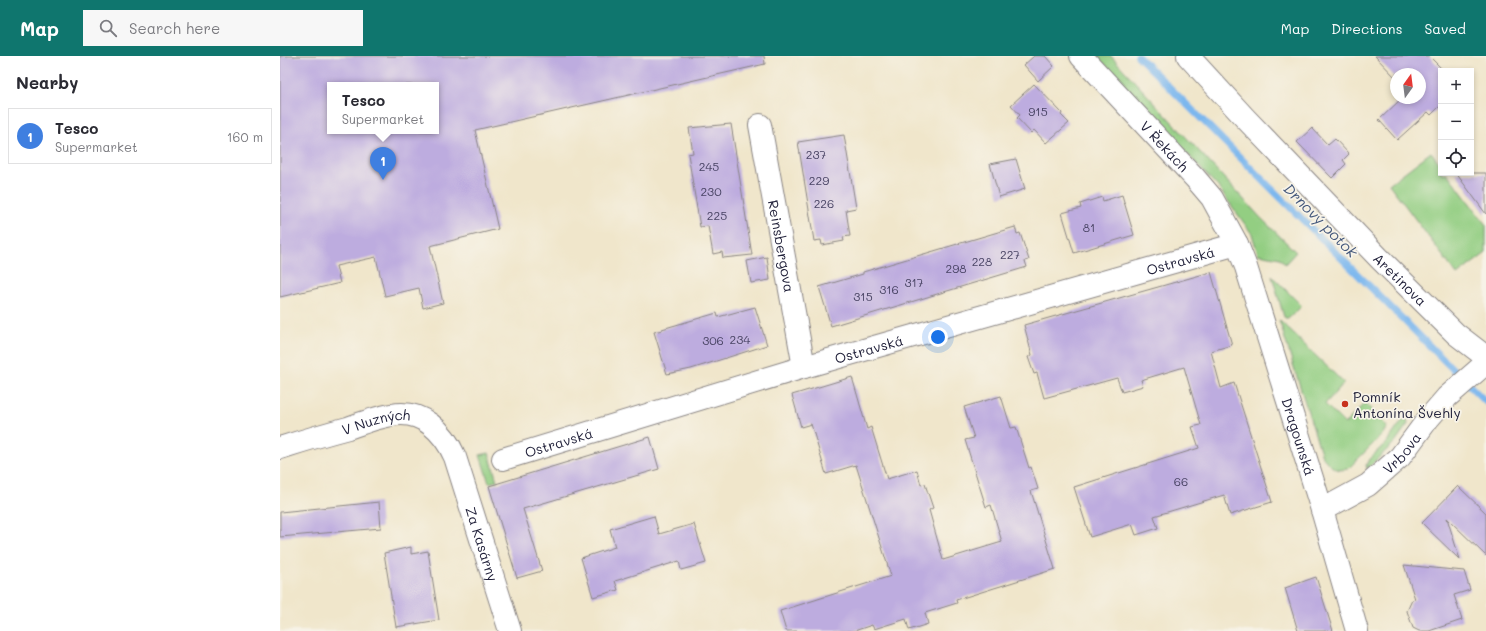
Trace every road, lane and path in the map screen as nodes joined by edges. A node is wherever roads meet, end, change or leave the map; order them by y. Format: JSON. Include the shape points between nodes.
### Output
{"nodes":[{"id":1,"x":1081,"y":56,"type":"edge"},
{"id":2,"x":1188,"y":56,"type":"edge"},
{"id":3,"x":760,"y":125,"type":"dead end"},
{"id":4,"x":1237,"y":244,"type":"junction"},
{"id":5,"x":1484,"y":363,"type":"edge"},
{"id":6,"x":804,"y":367,"type":"junction"},
{"id":7,"x":280,"y":448,"type":"edge"},
{"id":8,"x":455,"y":457,"type":"joint"},
{"id":9,"x":503,"y":459,"type":"dead end"},
{"id":10,"x":1322,"y":510,"type":"junction"},
{"id":11,"x":510,"y":631,"type":"edge"},
{"id":12,"x":1357,"y":631,"type":"edge"}],
"edges":[{"from":1,"to":4,"type":"street","name":"V Řekách","via":[[1212,198]]},
{"from":2,"to":5,"type":"street","name":"Aretinova","via":[[1380,259]]},
{"from":3,"to":6,"type":"street","name":"Reinsbergova"},
{"from":4,"to":6,"type":"street","name":"Ostravská"},
{"from":4,"to":10,"type":"street","name":"Dragounská"},
{"from":5,"to":10,"type":"street","name":"Vrbova","via":[[1447,397],[1400,457],[1368,485]]},
{"from":6,"to":9,"type":"street","name":"Ostravská"},
{"from":7,"to":8,"type":"street","name":"V Nuzných","via":[[399,414],[419,418],[434,426],[450,445]]},
{"from":8,"to":11,"type":"street","name":"Za Kasárny"},
{"from":10,"to":12,"type":"street","name":"Dragounská"}]}
